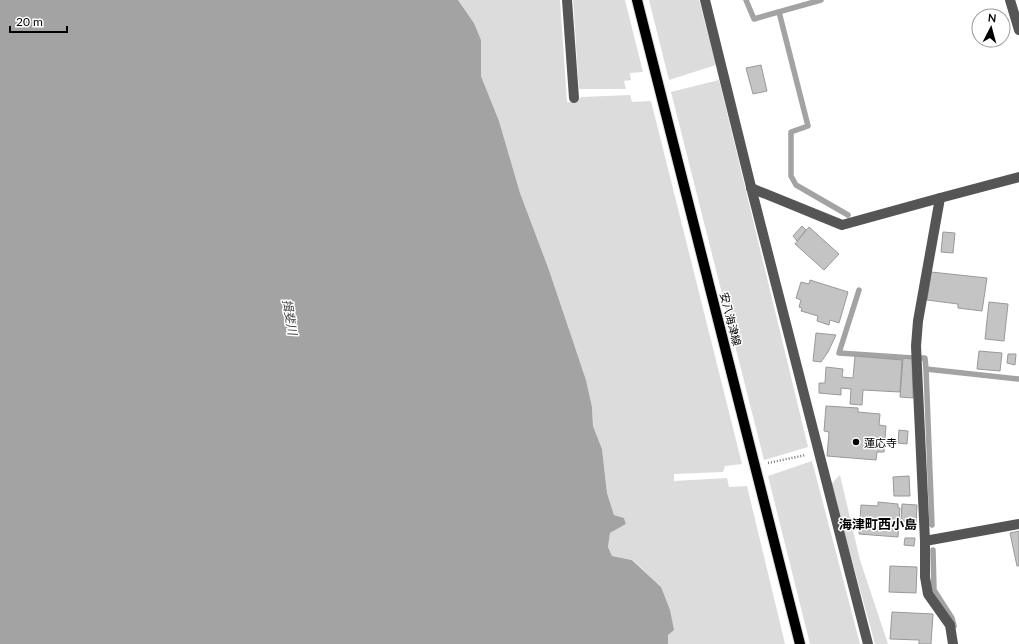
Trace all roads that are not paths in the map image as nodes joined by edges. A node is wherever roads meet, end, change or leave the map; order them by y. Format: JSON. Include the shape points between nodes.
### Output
{"nodes":[{"id":1,"x":567,"y":0,"type":"edge"},
{"id":2,"x":637,"y":0,"type":"edge"},
{"id":3,"x":705,"y":0,"type":"edge"},
{"id":4,"x":1010,"y":0,"type":"edge"},
{"id":5,"x":1019,"y":30,"type":"edge"},
{"id":6,"x":574,"y":98,"type":"dead end"},
{"id":7,"x":1019,"y":177,"type":"edge"},
{"id":8,"x":751,"y":188,"type":"junction"},
{"id":9,"x":940,"y":198,"type":"junction"},
{"id":10,"x":1019,"y":524,"type":"edge"},
{"id":11,"x":926,"y":541,"type":"junction"},
{"id":12,"x":800,"y":644,"type":"edge"},
{"id":13,"x":868,"y":644,"type":"edge"},
{"id":14,"x":953,"y":644,"type":"edge"}],
"edges":[{"from":1,"to":6,"type":"street"},
{"from":2,"to":12,"type":"main road","name":"安八海津線"},
{"from":3,"to":8,"type":"street"},
{"from":4,"to":5,"type":"street"},
{"from":7,"to":9,"type":"street"},
{"from":8,"to":9,"type":"street","via":[[842,225]]},
{"from":8,"to":13,"type":"street"},
{"from":9,"to":11,"type":"street","via":[[918,321],[916,346]]},
{"from":10,"to":11,"type":"street"},
{"from":11,"to":14,"type":"street","via":[[925,577],[928,594],[950,625]]}]}
